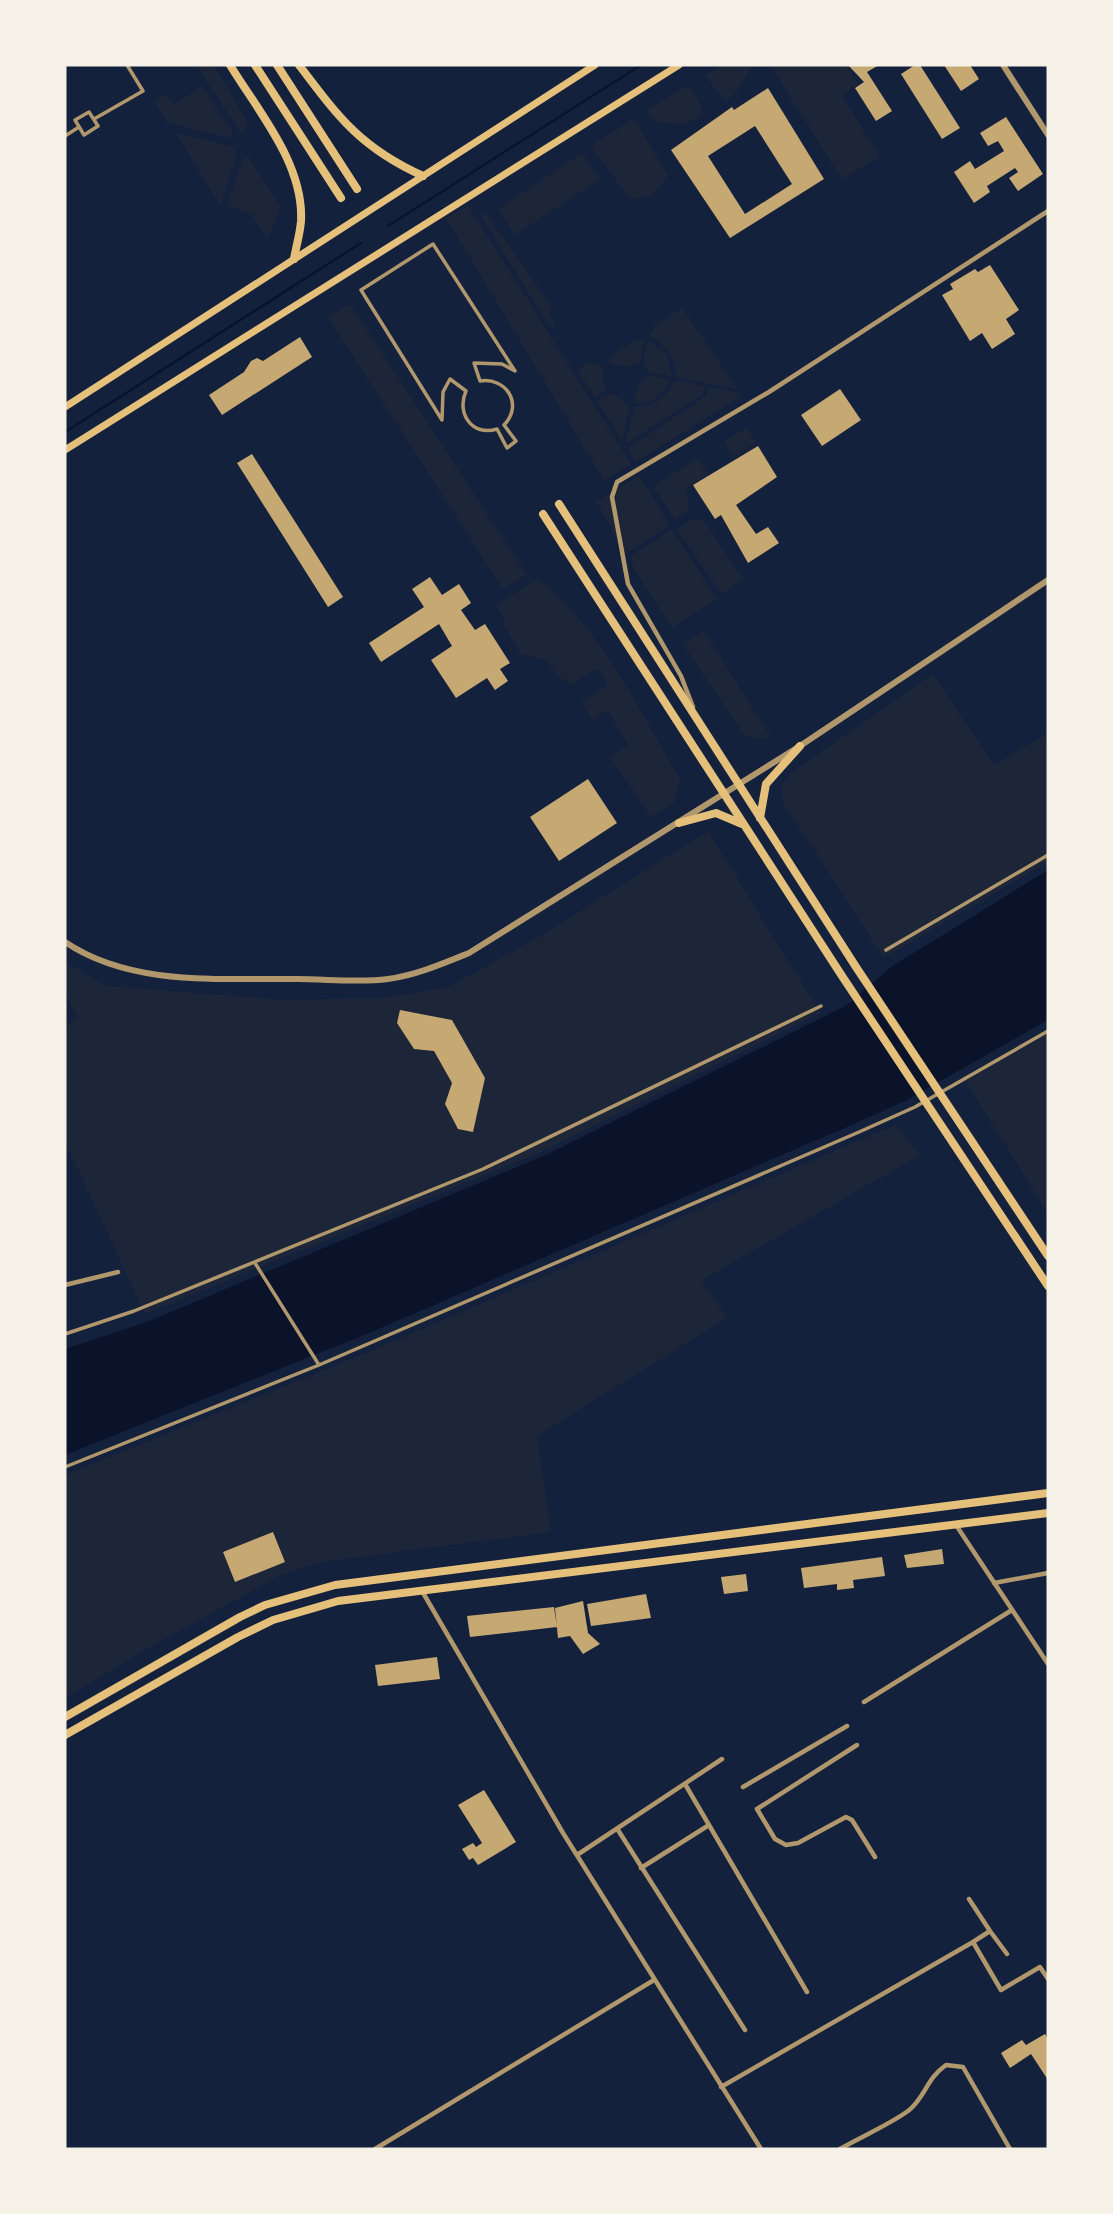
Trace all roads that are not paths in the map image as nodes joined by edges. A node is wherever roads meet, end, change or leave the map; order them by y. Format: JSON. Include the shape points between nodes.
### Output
{"nodes":[{"id":1,"x":127,"y":65,"type":"edge"},
{"id":2,"x":230,"y":65,"type":"edge"},
{"id":3,"x":255,"y":65,"type":"edge"},
{"id":4,"x":277,"y":65,"type":"edge"},
{"id":5,"x":299,"y":65,"type":"edge"},
{"id":6,"x":595,"y":65,"type":"edge"},
{"id":7,"x":679,"y":65,"type":"edge"},
{"id":8,"x":1003,"y":65,"type":"edge"},
{"id":9,"x":94,"y":119,"type":"junction"},
{"id":10,"x":79,"y":127,"type":"junction"},
{"id":11,"x":1048,"y":135,"type":"edge"},
{"id":12,"x":65,"y":136,"type":"edge"},
{"id":13,"x":423,"y":176,"type":"junction"},
{"id":14,"x":357,"y":189,"type":"dead end"},
{"id":15,"x":341,"y":198,"type":"dead end"},
{"id":16,"x":1048,"y":211,"type":"edge"},
{"id":17,"x":294,"y":259,"type":"junction"},
{"id":18,"x":361,"y":290,"type":"joint"},
{"id":19,"x":65,"y":407,"type":"edge"},
{"id":20,"x":65,"y":450,"type":"edge"},
{"id":21,"x":559,"y":504,"type":"dead end"},
{"id":22,"x":543,"y":514,"type":"dead end"},
{"id":23,"x":1048,"y":580,"type":"edge"},
{"id":24,"x":699,"y":724,"type":"junction"},
{"id":25,"x":800,"y":746,"type":"junction"},
{"id":26,"x":738,"y":785,"type":"junction"},
{"id":27,"x":724,"y":794,"type":"junction"},
{"id":28,"x":760,"y":818,"type":"junction"},
{"id":29,"x":679,"y":823,"type":"junction"},
{"id":30,"x":744,"y":825,"type":"junction"},
{"id":31,"x":1048,"y":855,"type":"edge"},
{"id":32,"x":65,"y":942,"type":"edge"},
{"id":33,"x":886,"y":950,"type":"dead end"},
{"id":34,"x":821,"y":1006,"type":"dead end"},
{"id":35,"x":1048,"y":1031,"type":"edge"},
{"id":36,"x":1048,"y":1256,"type":"edge"},
{"id":37,"x":255,"y":1263,"type":"junction"},
{"id":38,"x":118,"y":1272,"type":"dead end"},
{"id":39,"x":65,"y":1283,"type":"edge"},
{"id":40,"x":1048,"y":1286,"type":"edge"},
{"id":41,"x":65,"y":1334,"type":"edge"},
{"id":42,"x":319,"y":1365,"type":"junction"},
{"id":43,"x":65,"y":1467,"type":"edge"},
{"id":44,"x":1048,"y":1493,"type":"edge"},
{"id":45,"x":1048,"y":1513,"type":"edge"},
{"id":46,"x":956,"y":1525,"type":"junction"},
{"id":47,"x":596,"y":1550,"type":"junction"},
{"id":48,"x":598,"y":1566,"type":"junction"},
{"id":49,"x":1048,"y":1573,"type":"edge"},
{"id":50,"x":994,"y":1583,"type":"junction"},
{"id":51,"x":421,"y":1589,"type":"junction"},
{"id":52,"x":1012,"y":1610,"type":"junction"},
{"id":53,"x":1048,"y":1664,"type":"edge"},
{"id":54,"x":864,"y":1702,"type":"dead end"},
{"id":55,"x":65,"y":1718,"type":"edge"},
{"id":56,"x":847,"y":1726,"type":"dead end"},
{"id":57,"x":68,"y":1733,"type":"edge"},
{"id":58,"x":857,"y":1745,"type":"dead end"},
{"id":59,"x":722,"y":1759,"type":"dead end"},
{"id":60,"x":685,"y":1784,"type":"junction"},
{"id":61,"x":743,"y":1787,"type":"dead end"},
{"id":62,"x":709,"y":1825,"type":"junction"},
{"id":63,"x":618,"y":1830,"type":"junction"},
{"id":64,"x":577,"y":1855,"type":"junction"},
{"id":65,"x":875,"y":1857,"type":"dead end"},
{"id":66,"x":641,"y":1868,"type":"junction"},
{"id":67,"x":969,"y":1899,"type":"dead end"},
{"id":68,"x":990,"y":1931,"type":"junction"},
{"id":69,"x":973,"y":1942,"type":"junction"},
{"id":70,"x":1007,"y":1954,"type":"dead end"},
{"id":71,"x":1048,"y":1979,"type":"edge"},
{"id":72,"x":654,"y":1980,"type":"junction"},
{"id":73,"x":807,"y":1992,"type":"dead end"},
{"id":74,"x":745,"y":2030,"type":"dead end"},
{"id":75,"x":721,"y":2087,"type":"junction"},
{"id":76,"x":375,"y":2149,"type":"edge"},
{"id":77,"x":761,"y":2149,"type":"edge"},
{"id":78,"x":840,"y":2149,"type":"edge"},
{"id":79,"x":1010,"y":2149,"type":"edge"}],
"edges":[{"from":1,"to":9,"type":"street","via":[[143,91]]},
{"from":2,"to":17,"type":"main road","via":[[289,162],[301,221]]},
{"from":3,"to":15,"type":"main road"},
{"from":4,"to":14,"type":"main road"},
{"from":5,"to":13,"type":"main road","via":[[369,147]]},
{"from":6,"to":13,"type":"main road"},
{"from":7,"to":20,"type":"main road"},
{"from":8,"to":11,"type":"street"},
{"from":9,"to":10,"type":"street","via":[[89,112],[75,120]]},
{"from":9,"to":10,"type":"street","via":[[98,126],[84,135]]},
{"from":10,"to":12,"type":"street"},
{"from":13,"to":17,"type":"main road"},
{"from":16,"to":24,"type":"street","via":[[769,392],[617,482],[612,497],[628,584],[681,676]]},
{"from":17,"to":19,"type":"main road"},
{"from":18,"to":18,"type":"street","via":[[442,420],[443,392],[450,379],[466,391],[462,408],[469,423],[484,431],[497,429],[507,448],[516,441],[504,425],[513,407],[509,391],[496,382],[480,381],[474,363],[488,361],[515,371],[433,244]]},
{"from":21,"to":24,"type":"main road"},
{"from":22,"to":27,"type":"main road"},
{"from":23,"to":25,"type":"street"},
{"from":24,"to":26,"type":"main road"},
{"from":25,"to":26,"type":"street"},
{"from":25,"to":28,"type":"main road","via":[[766,784]]},
{"from":26,"to":27,"type":"street"},
{"from":26,"to":28,"type":"main road"},
{"from":27,"to":29,"type":"street"},
{"from":27,"to":30,"type":"main road"},
{"from":28,"to":36,"type":"main road"},
{"from":29,"to":30,"type":"main road","via":[[716,813]]},
{"from":29,"to":32,"type":"street","via":[[469,953],[395,978],[159,975],[110,964]]},
{"from":30,"to":40,"type":"main road"},
{"from":31,"to":33,"type":"street"},
{"from":34,"to":37,"type":"street","via":[[483,1169]]},
{"from":35,"to":42,"type":"street","via":[[915,1107]]},
{"from":37,"to":41,"type":"street"},
{"from":37,"to":42,"type":"street"},
{"from":38,"to":39,"type":"street"},
{"from":42,"to":43,"type":"street"},
{"from":44,"to":47,"type":"main road"},
{"from":45,"to":46,"type":"main road"},
{"from":46,"to":48,"type":"main road"},
{"from":46,"to":50,"type":"street"},
{"from":47,"to":48,"type":"main road"},
{"from":47,"to":55,"type":"main road","via":[[335,1585],[299,1594],[240,1617]]},
{"from":48,"to":51,"type":"main road"},
{"from":49,"to":50,"type":"street"},
{"from":50,"to":52,"type":"street"},
{"from":51,"to":57,"type":"main road","via":[[338,1601],[273,1620]]},
{"from":51,"to":64,"type":"street"},
{"from":52,"to":53,"type":"street"},
{"from":52,"to":54,"type":"street"},
{"from":55,"to":57,"type":"main road"},
{"from":56,"to":61,"type":"street"},
{"from":58,"to":65,"type":"street","via":[[757,1809],[775,1839],[786,1845],[846,1817]]},
{"from":59,"to":60,"type":"street"},
{"from":60,"to":62,"type":"street"},
{"from":60,"to":63,"type":"street"},
{"from":62,"to":66,"type":"street"},
{"from":62,"to":73,"type":"street"},
{"from":63,"to":64,"type":"street"},
{"from":63,"to":66,"type":"street"},
{"from":64,"to":72,"type":"street"},
{"from":66,"to":74,"type":"street"},
{"from":67,"to":68,"type":"street"},
{"from":68,"to":69,"type":"street"},
{"from":68,"to":70,"type":"street"},
{"from":69,"to":71,"type":"street","via":[[1001,1990],[1040,1967]]},
{"from":69,"to":75,"type":"street"},
{"from":72,"to":75,"type":"street"},
{"from":72,"to":76,"type":"street"},
{"from":75,"to":77,"type":"street"},
{"from":78,"to":79,"type":"street","via":[[909,2110],[931,2076],[946,2065],[963,2067]]}]}
